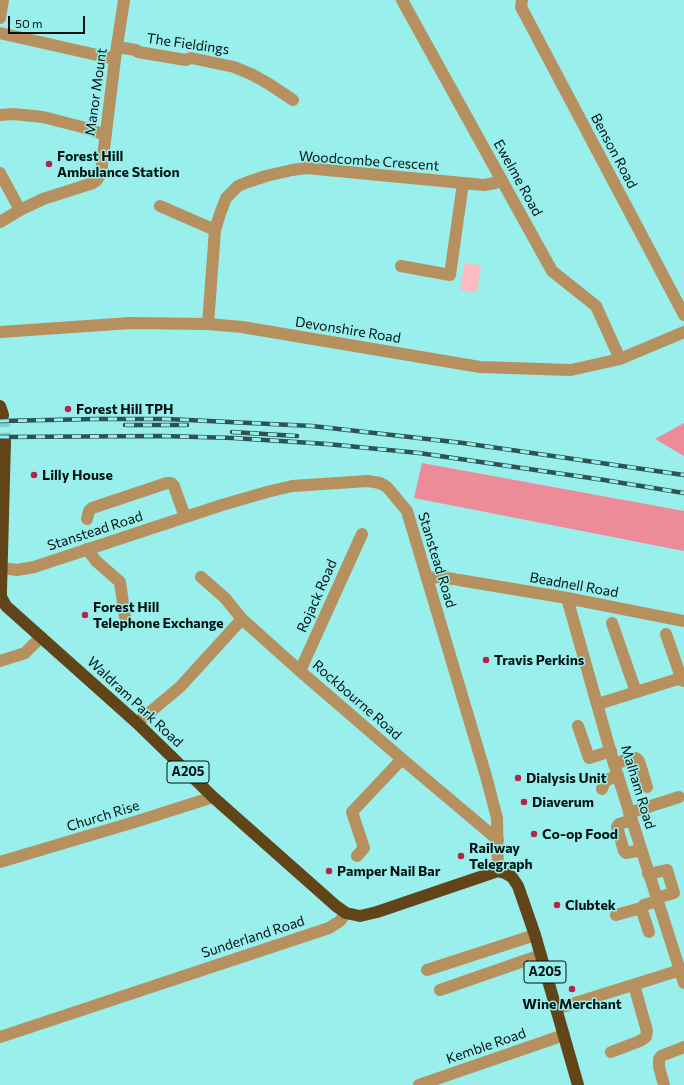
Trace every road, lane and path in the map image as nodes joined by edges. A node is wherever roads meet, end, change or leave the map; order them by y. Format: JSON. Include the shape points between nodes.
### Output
{"nodes":[{"id":1,"x":3,"y":0,"type":"edge"},
{"id":2,"x":124,"y":0,"type":"edge"},
{"id":3,"x":402,"y":0,"type":"edge"},
{"id":4,"x":522,"y":0,"type":"edge"},
{"id":5,"x":0,"y":18,"type":"edge"},
{"id":6,"x":0,"y":33,"type":"edge"},
{"id":7,"x":116,"y":53,"type":"junction"},
{"id":8,"x":293,"y":100,"type":"dead end"},
{"id":9,"x":0,"y":115,"type":"edge"},
{"id":10,"x":106,"y":135,"type":"junction"},
{"id":11,"x":0,"y":173,"type":"edge"},
{"id":12,"x":502,"y":180,"type":"junction"},
{"id":13,"x":463,"y":183,"type":"junction"},
{"id":14,"x":160,"y":206,"type":"dead end"},
{"id":15,"x":20,"y":210,"type":"junction"},
{"id":16,"x":0,"y":222,"type":"edge"},
{"id":17,"x":215,"y":230,"type":"junction"},
{"id":18,"x":401,"y":266,"type":"dead end"},
{"id":19,"x":684,"y":315,"type":"edge"},
{"id":20,"x":208,"y":324,"type":"junction"},
{"id":21,"x":0,"y":332,"type":"edge"},
{"id":22,"x":684,"y":332,"type":"edge"},
{"id":23,"x":620,"y":359,"type":"junction"},
{"id":24,"x":5,"y":441,"type":"tunnel mouth"},
{"id":25,"x":185,"y":517,"type":"junction"},
{"id":26,"x":87,"y":519,"type":"dead end"},
{"id":27,"x":362,"y":534,"type":"dead end"},
{"id":28,"x":86,"y":549,"type":"junction"},
{"id":29,"x":2,"y":568,"type":"junction"},
{"id":30,"x":201,"y":577,"type":"dead end"},
{"id":31,"x":427,"y":579,"type":"junction"},
{"id":32,"x":1,"y":597,"type":"edge"},
{"id":33,"x":567,"y":598,"type":"junction"},
{"id":34,"x":125,"y":617,"type":"dead end"},
{"id":35,"x":242,"y":619,"type":"junction"},
{"id":36,"x":684,"y":621,"type":"edge"},
{"id":37,"x":612,"y":623,"type":"dead end"},
{"id":38,"x":666,"y":634,"type":"dead end"},
{"id":39,"x":40,"y":637,"type":"junction"},
{"id":40,"x":0,"y":661,"type":"edge"},
{"id":41,"x":300,"y":671,"type":"junction"},
{"id":42,"x":683,"y":681,"type":"edge"},
{"id":43,"x":636,"y":692,"type":"junction"},
{"id":44,"x":598,"y":704,"type":"junction"},
{"id":45,"x":137,"y":723,"type":"junction"},
{"id":46,"x":578,"y":726,"type":"dead end"},
{"id":47,"x":611,"y":751,"type":"junction"},
{"id":48,"x":402,"y":759,"type":"junction"},
{"id":49,"x":616,"y":770,"type":"junction"},
{"id":50,"x":646,"y":787,"type":"dead end"},
{"id":51,"x":602,"y":789,"type":"dead end"},
{"id":52,"x":213,"y":797,"type":"junction"},
{"id":53,"x":679,"y":797,"type":"dead end"},
{"id":54,"x":630,"y":816,"type":"junction"},
{"id":55,"x":498,"y":840,"type":"junction"},
{"id":56,"x":641,"y":850,"type":"junction"},
{"id":57,"x":357,"y":856,"type":"dead end"},
{"id":58,"x":0,"y":862,"type":"edge"},
{"id":59,"x":498,"y":872,"type":"junction"},
{"id":60,"x":648,"y":874,"type":"junction"},
{"id":61,"x":657,"y":899,"type":"junction"},
{"id":62,"x":641,"y":908,"type":"junction"},
{"id":63,"x":346,"y":913,"type":"junction"},
{"id":64,"x":616,"y":915,"type":"dead end"},
{"id":65,"x":649,"y":932,"type":"dead end"},
{"id":66,"x":534,"y":935,"type":"junction"},
{"id":67,"x":541,"y":956,"type":"junction"},
{"id":68,"x":427,"y":970,"type":"dead end"},
{"id":69,"x":682,"y":970,"type":"edge"},
{"id":70,"x":684,"y":983,"type":"edge"},
{"id":71,"x":634,"y":985,"type":"junction"},
{"id":72,"x":440,"y":990,"type":"dead end"},
{"id":73,"x":556,"y":1009,"type":"junction"},
{"id":74,"x":564,"y":1035,"type":"junction"},
{"id":75,"x":0,"y":1037,"type":"edge"},
{"id":76,"x":684,"y":1047,"type":"edge"},
{"id":77,"x":611,"y":1052,"type":"dead end"},
{"id":78,"x":418,"y":1085,"type":"edge"},
{"id":79,"x":578,"y":1085,"type":"edge"},
{"id":80,"x":664,"y":1085,"type":"edge"}],
"edges":[{"from":1,"to":5,"type":"street"},
{"from":2,"to":7,"type":"street","name":"Manor Mount"},
{"from":3,"to":12,"type":"street","name":"Ewelme Road"},
{"from":4,"to":19,"type":"street","name":"Benson Road","via":[[521,7]]},
{"from":6,"to":7,"type":"street","name":"The Fieldings"},
{"from":7,"to":8,"type":"street","name":"The Fieldings","via":[[136,50],[234,67],[269,84]]},
{"from":7,"to":10,"type":"street","name":"Manor Mount"},
{"from":9,"to":10,"type":"street","via":[[43,117],[82,126]]},
{"from":10,"to":15,"type":"street","name":"Manor Mount","via":[[97,180]]},
{"from":11,"to":15,"type":"street"},
{"from":12,"to":13,"type":"street","name":"Woodcombe Crescent","via":[[484,185]]},
{"from":12,"to":23,"type":"street","name":"Ewelme Road","via":[[552,271],[596,306]]},
{"from":13,"to":17,"type":"street","name":"Woodcombe Crescent","via":[[319,169],[292,170],[238,186],[226,198]]},
{"from":13,"to":18,"type":"street","via":[[450,275]]},
{"from":14,"to":17,"type":"street"},
{"from":15,"to":16,"type":"street"},
{"from":17,"to":20,"type":"street","name":"Woodcombe Crescent"},
{"from":20,"to":21,"type":"street","name":"Devonshire Road","via":[[131,324]]},
{"from":20,"to":23,"type":"street","name":"Devonshire Road","via":[[480,367],[571,370]]},
{"from":22,"to":23,"type":"street","name":"Devonshire Road"},
{"from":24,"to":29,"type":"highway","name":"Waldram Park Road","number":"A205"},
{"from":25,"to":26,"type":"street","via":[[174,486],[167,483],[92,508]]},
{"from":25,"to":28,"type":"street","name":"Stanstead Road"},
{"from":25,"to":31,"type":"street","name":"Stanstead Road","via":[[292,486],[380,483],[388,487],[407,511]]},
{"from":27,"to":41,"type":"street","name":"Rojack Road"},
{"from":28,"to":29,"type":"street","name":"Stanstead Road","via":[[34,567],[17,570]]},
{"from":28,"to":34,"type":"street","via":[[120,582]]},
{"from":29,"to":32,"type":"highway","name":"Waldram Park Road","number":"A205"},
{"from":30,"to":35,"type":"street","name":"Rockbourne Road","via":[[225,598]]},
{"from":31,"to":33,"type":"street","name":"Beadnell Road","via":[[438,577]]},
{"from":31,"to":55,"type":"street","name":"Stanstead Road","via":[[486,776],[497,818]]},
{"from":32,"to":39,"type":"highway","name":"Waldram Park Road","number":"A205","via":[[6,606]]},
{"from":33,"to":36,"type":"street","name":"Beadnell Road"},
{"from":33,"to":44,"type":"street","name":"Malham Road"},
{"from":35,"to":41,"type":"street","name":"Rockbourne Road"},
{"from":35,"to":45,"type":"street","via":[[180,687]]},
{"from":37,"to":43,"type":"street"},
{"from":38,"to":42,"type":"street"},
{"from":39,"to":40,"type":"street","via":[[25,653]]},
{"from":39,"to":45,"type":"highway","name":"Waldram Park Road","number":"A205"},
{"from":41,"to":48,"type":"street","name":"Rockbourne Road"},
{"from":42,"to":43,"type":"street","via":[[678,679]]},
{"from":43,"to":44,"type":"street"},
{"from":44,"to":47,"type":"street","name":"Malham Road"},
{"from":45,"to":52,"type":"highway","name":"Waldram Park Road","number":"A205"},
{"from":46,"to":47,"type":"street","via":[[588,758]]},
{"from":47,"to":49,"type":"street","name":"Malham Road"},
{"from":48,"to":55,"type":"street","name":"Rockbourne Road"},
{"from":48,"to":57,"type":"street","via":[[352,812],[364,848]]},
{"from":49,"to":50,"type":"street","via":[[632,758],[636,758]]},
{"from":49,"to":51,"type":"street","via":[[605,781]]},
{"from":49,"to":54,"type":"street","name":"Malham Road"},
{"from":52,"to":58,"type":"street","name":"Church Rise"},
{"from":52,"to":63,"type":"highway","name":"Waldram Park Road","number":"A205"},
{"from":53,"to":54,"type":"street"},
{"from":54,"to":56,"type":"street","name":"Malham Road"},
{"from":54,"to":56,"type":"street","via":[[617,827],[622,845],[626,853]]},
{"from":55,"to":59,"type":"street","name":"Stanstead Road"},
{"from":56,"to":60,"type":"street","name":"Malham Road"},
{"from":59,"to":63,"type":"highway","via":[[377,912],[360,916]]},
{"from":59,"to":66,"type":"highway","number":"A205","via":[[512,876],[518,886]]},
{"from":60,"to":61,"type":"street","name":"Malham Road"},
{"from":60,"to":61,"type":"street","via":[[667,870],[674,893]]},
{"from":61,"to":62,"type":"street"},
{"from":61,"to":69,"type":"street","name":"Malham Road"},
{"from":62,"to":64,"type":"street"},
{"from":62,"to":65,"type":"street"},
{"from":63,"to":75,"type":"street","name":"Sunderland Road","via":[[340,921],[329,928]]},
{"from":66,"to":67,"type":"highway","number":"A205"},
{"from":66,"to":68,"type":"street"},
{"from":67,"to":72,"type":"street"},
{"from":67,"to":73,"type":"highway","number":"A205"},
{"from":69,"to":70,"type":"street","name":"Malham Road"},
{"from":69,"to":71,"type":"street"},
{"from":71,"to":73,"type":"street"},
{"from":71,"to":77,"type":"street","via":[[647,1031],[646,1037]]},
{"from":73,"to":74,"type":"highway","number":"A205"},
{"from":74,"to":78,"type":"street","name":"Kemble Road"},
{"from":74,"to":79,"type":"highway","number":"A205"},
{"from":76,"to":80,"type":"street","via":[[659,1059]]}]}
